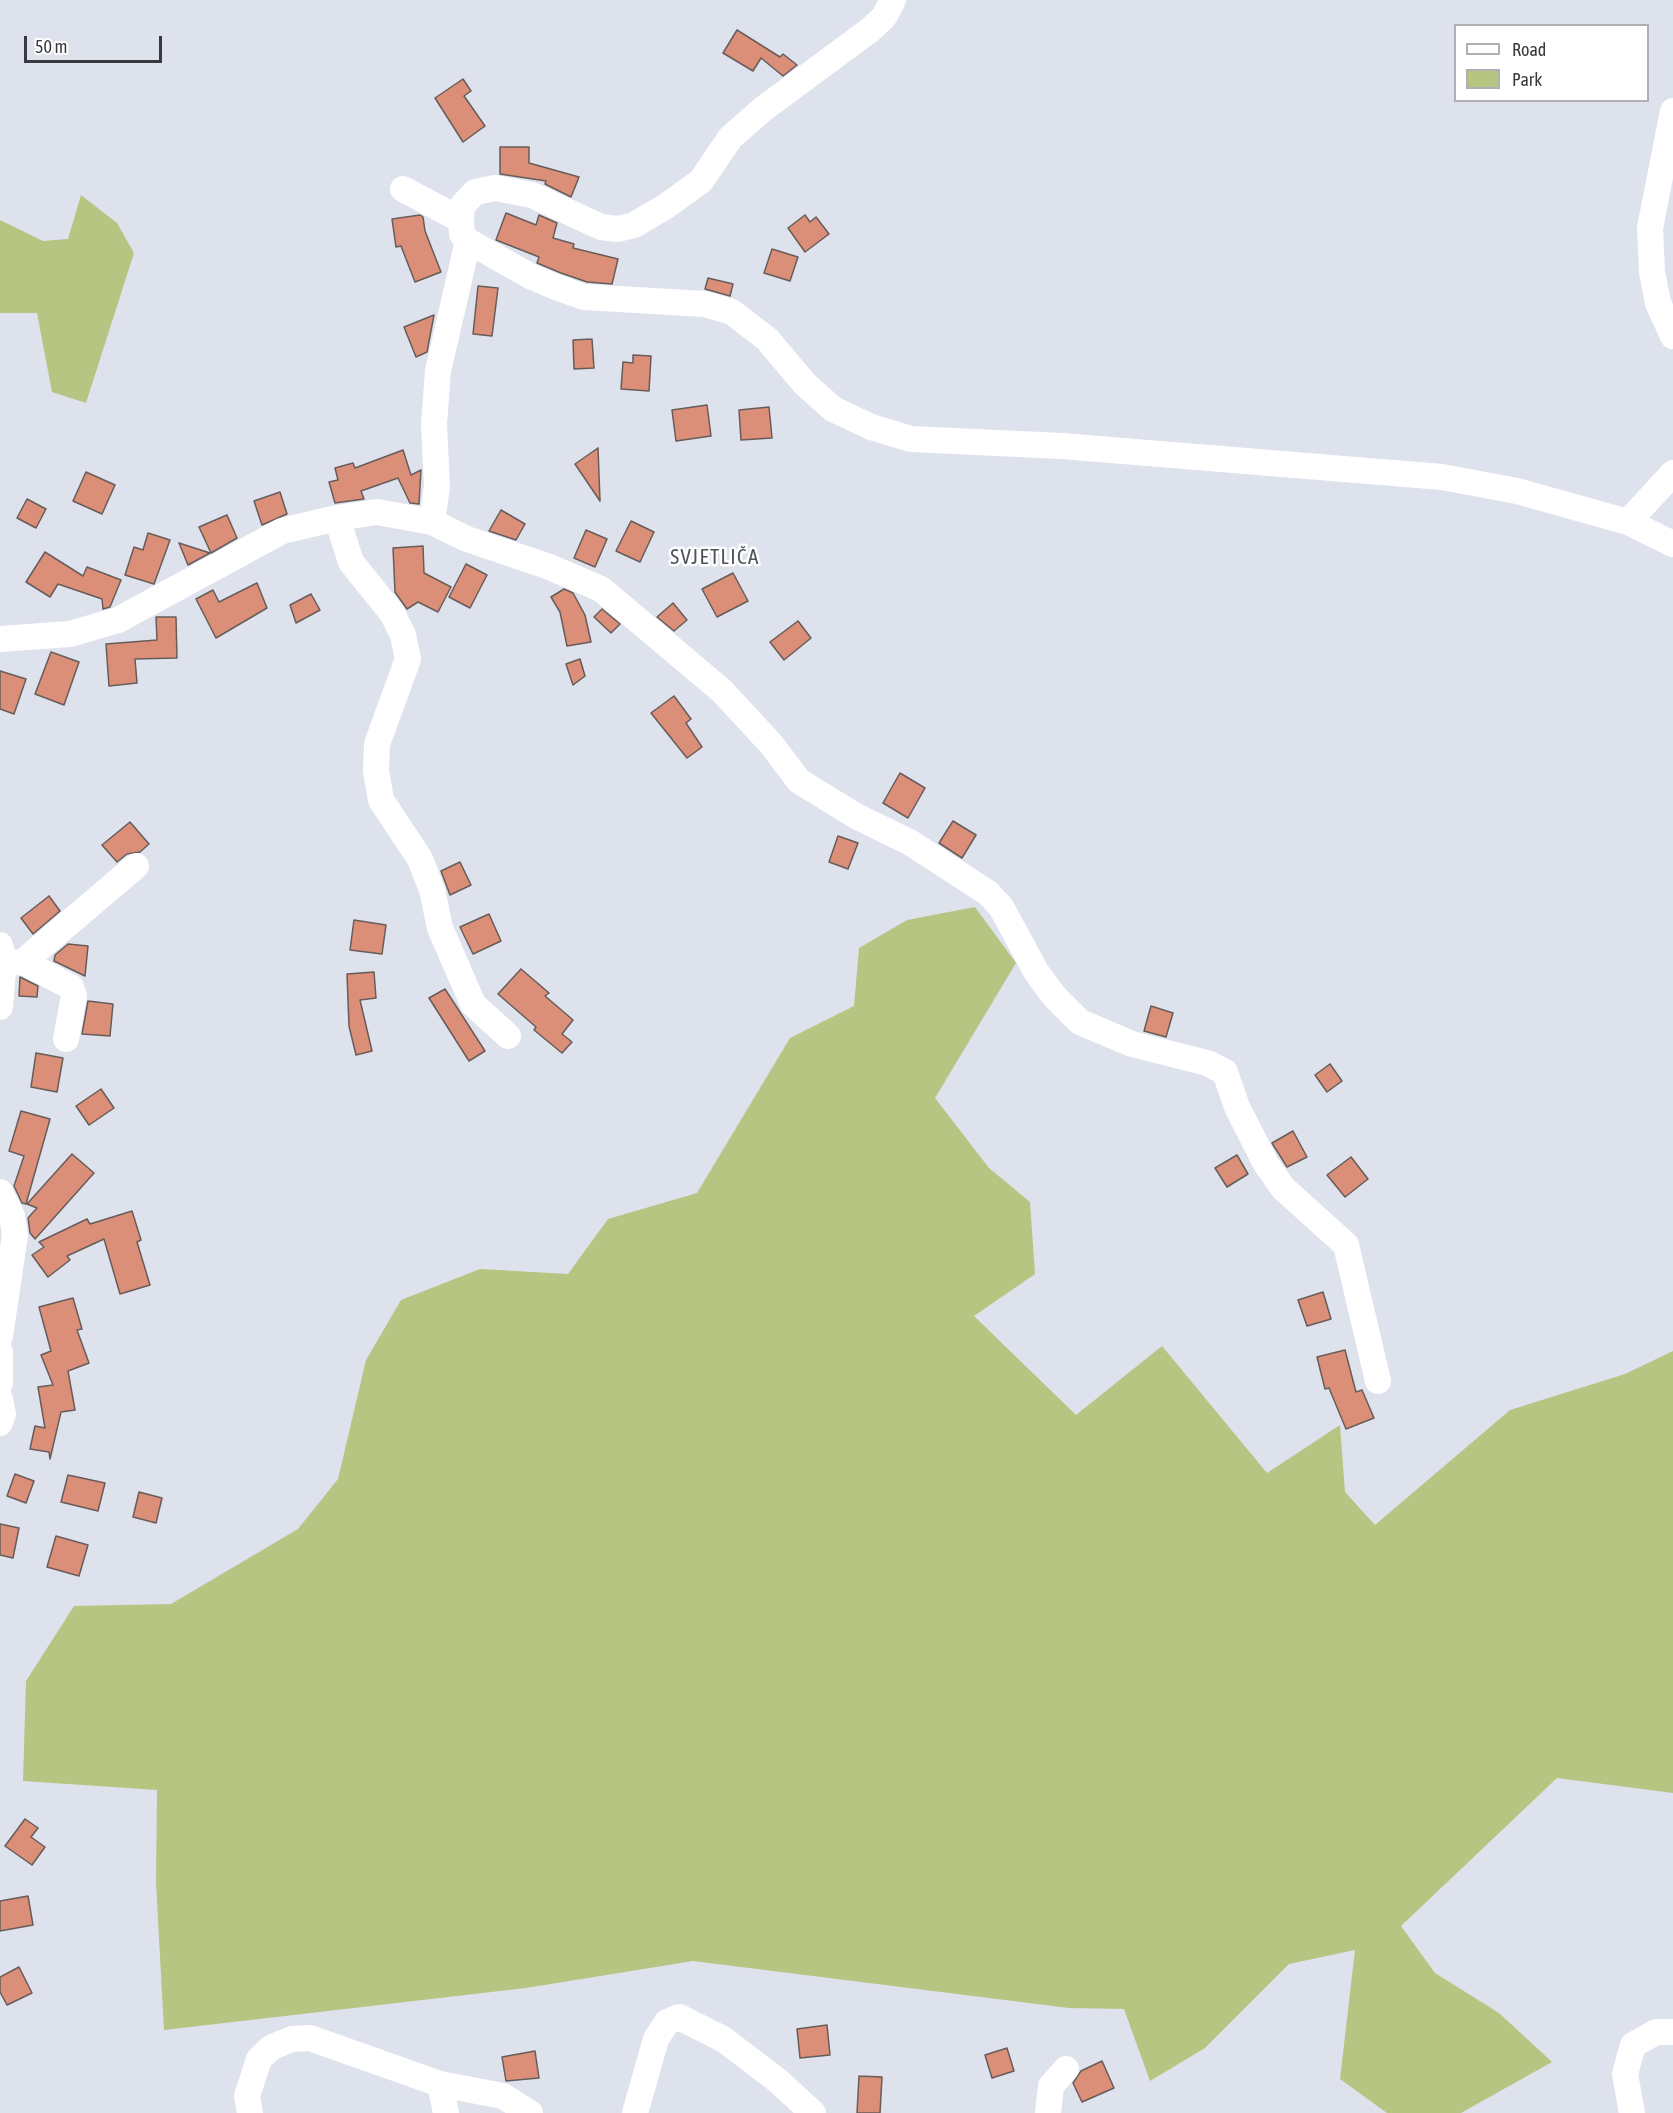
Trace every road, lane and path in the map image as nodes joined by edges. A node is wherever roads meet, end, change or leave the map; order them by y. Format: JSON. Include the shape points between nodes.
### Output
{"nodes":[{"id":1,"x":893,"y":0,"type":"edge"},
{"id":2,"x":1673,"y":111,"type":"edge"},
{"id":3,"x":404,"y":189,"type":"dead end"},
{"id":4,"x":465,"y":230,"type":"junction"},
{"id":5,"x":1673,"y":336,"type":"edge"},
{"id":6,"x":1673,"y":473,"type":"edge"},
{"id":7,"x":337,"y":518,"type":"junction"},
{"id":8,"x":432,"y":522,"type":"junction"},
{"id":9,"x":1628,"y":522,"type":"junction"},
{"id":10,"x":1673,"y":544,"type":"edge"},
{"id":11,"x":2,"y":637,"type":"edge"},
{"id":12,"x":136,"y":866,"type":"dead end"},
{"id":13,"x":9,"y":957,"type":"edge"},
{"id":14,"x":0,"y":1007,"type":"edge"},
{"id":15,"x":508,"y":1036,"type":"dead end"},
{"id":16,"x":66,"y":1039,"type":"dead end"},
{"id":17,"x":0,"y":1192,"type":"edge"},
{"id":18,"x":0,"y":1336,"type":"edge"},
{"id":19,"x":0,"y":1352,"type":"edge"},
{"id":20,"x":1378,"y":1381,"type":"dead end"},
{"id":21,"x":0,"y":1383,"type":"edge"},
{"id":22,"x":0,"y":1399,"type":"edge"},
{"id":23,"x":0,"y":1422,"type":"edge"},
{"id":24,"x":1673,"y":2032,"type":"edge"},
{"id":25,"x":1066,"y":2069,"type":"dead end"},
{"id":26,"x":440,"y":2084,"type":"junction"},
{"id":27,"x":250,"y":2113,"type":"edge"},
{"id":28,"x":446,"y":2113,"type":"edge"},
{"id":29,"x":530,"y":2113,"type":"edge"},
{"id":30,"x":635,"y":2113,"type":"edge"},
{"id":31,"x":813,"y":2113,"type":"edge"},
{"id":32,"x":1048,"y":2113,"type":"edge"},
{"id":33,"x":1632,"y":2113,"type":"edge"}],
"edges":[{"from":1,"to":4,"type":"street","via":[[884,17],[870,30],[730,138],[701,181],[634,225],[618,229],[601,227],[531,195],[495,188],[475,192],[462,206]]},
{"from":2,"to":5,"type":"street","via":[[1650,228],[1658,303]]},
{"from":3,"to":4,"type":"street"},
{"from":4,"to":8,"type":"street","via":[[438,371],[434,424],[437,486]]},
{"from":4,"to":9,"type":"street","via":[[530,276],[584,297],[705,304],[732,312],[767,339],[832,409],[911,439],[1062,446],[1442,477],[1517,490]]},
{"from":6,"to":9,"type":"street"},
{"from":7,"to":8,"type":"street","via":[[377,512]]},
{"from":7,"to":11,"type":"street","via":[[282,531],[118,620],[70,634]]},
{"from":7,"to":15,"type":"street","via":[[351,562],[392,613],[403,635],[408,659],[377,744],[381,800],[420,859],[440,928],[473,1004]]},
{"from":8,"to":20,"type":"street","via":[[601,589],[722,691],[799,781],[856,816],[911,843],[988,893],[1001,907],[1037,973],[1080,1022],[1132,1044],[1207,1063],[1225,1072],[1237,1107],[1266,1164],[1283,1188],[1346,1245]]},
{"from":9,"to":10,"type":"street"},
{"from":12,"to":13,"type":"street"},
{"from":13,"to":14,"type":"street"},
{"from":13,"to":16,"type":"street","via":[[71,987],[74,996]]},
{"from":17,"to":18,"type":"street","via":[[12,1216],[15,1235]]},
{"from":19,"to":21,"type":"street"},
{"from":22,"to":23,"type":"street"},
{"from":24,"to":33,"type":"street","via":[[1656,2032],[1634,2046],[1624,2074]]},
{"from":25,"to":32,"type":"street","via":[[1052,2086]]},
{"from":26,"to":27,"type":"street","via":[[310,2038],[292,2039],[272,2047],[259,2059],[247,2096]]},
{"from":26,"to":28,"type":"street"},
{"from":26,"to":29,"type":"street","via":[[502,2096]]},
{"from":30,"to":31,"type":"street","via":[[656,2039],[668,2022],[679,2017],[723,2039]]}]}
